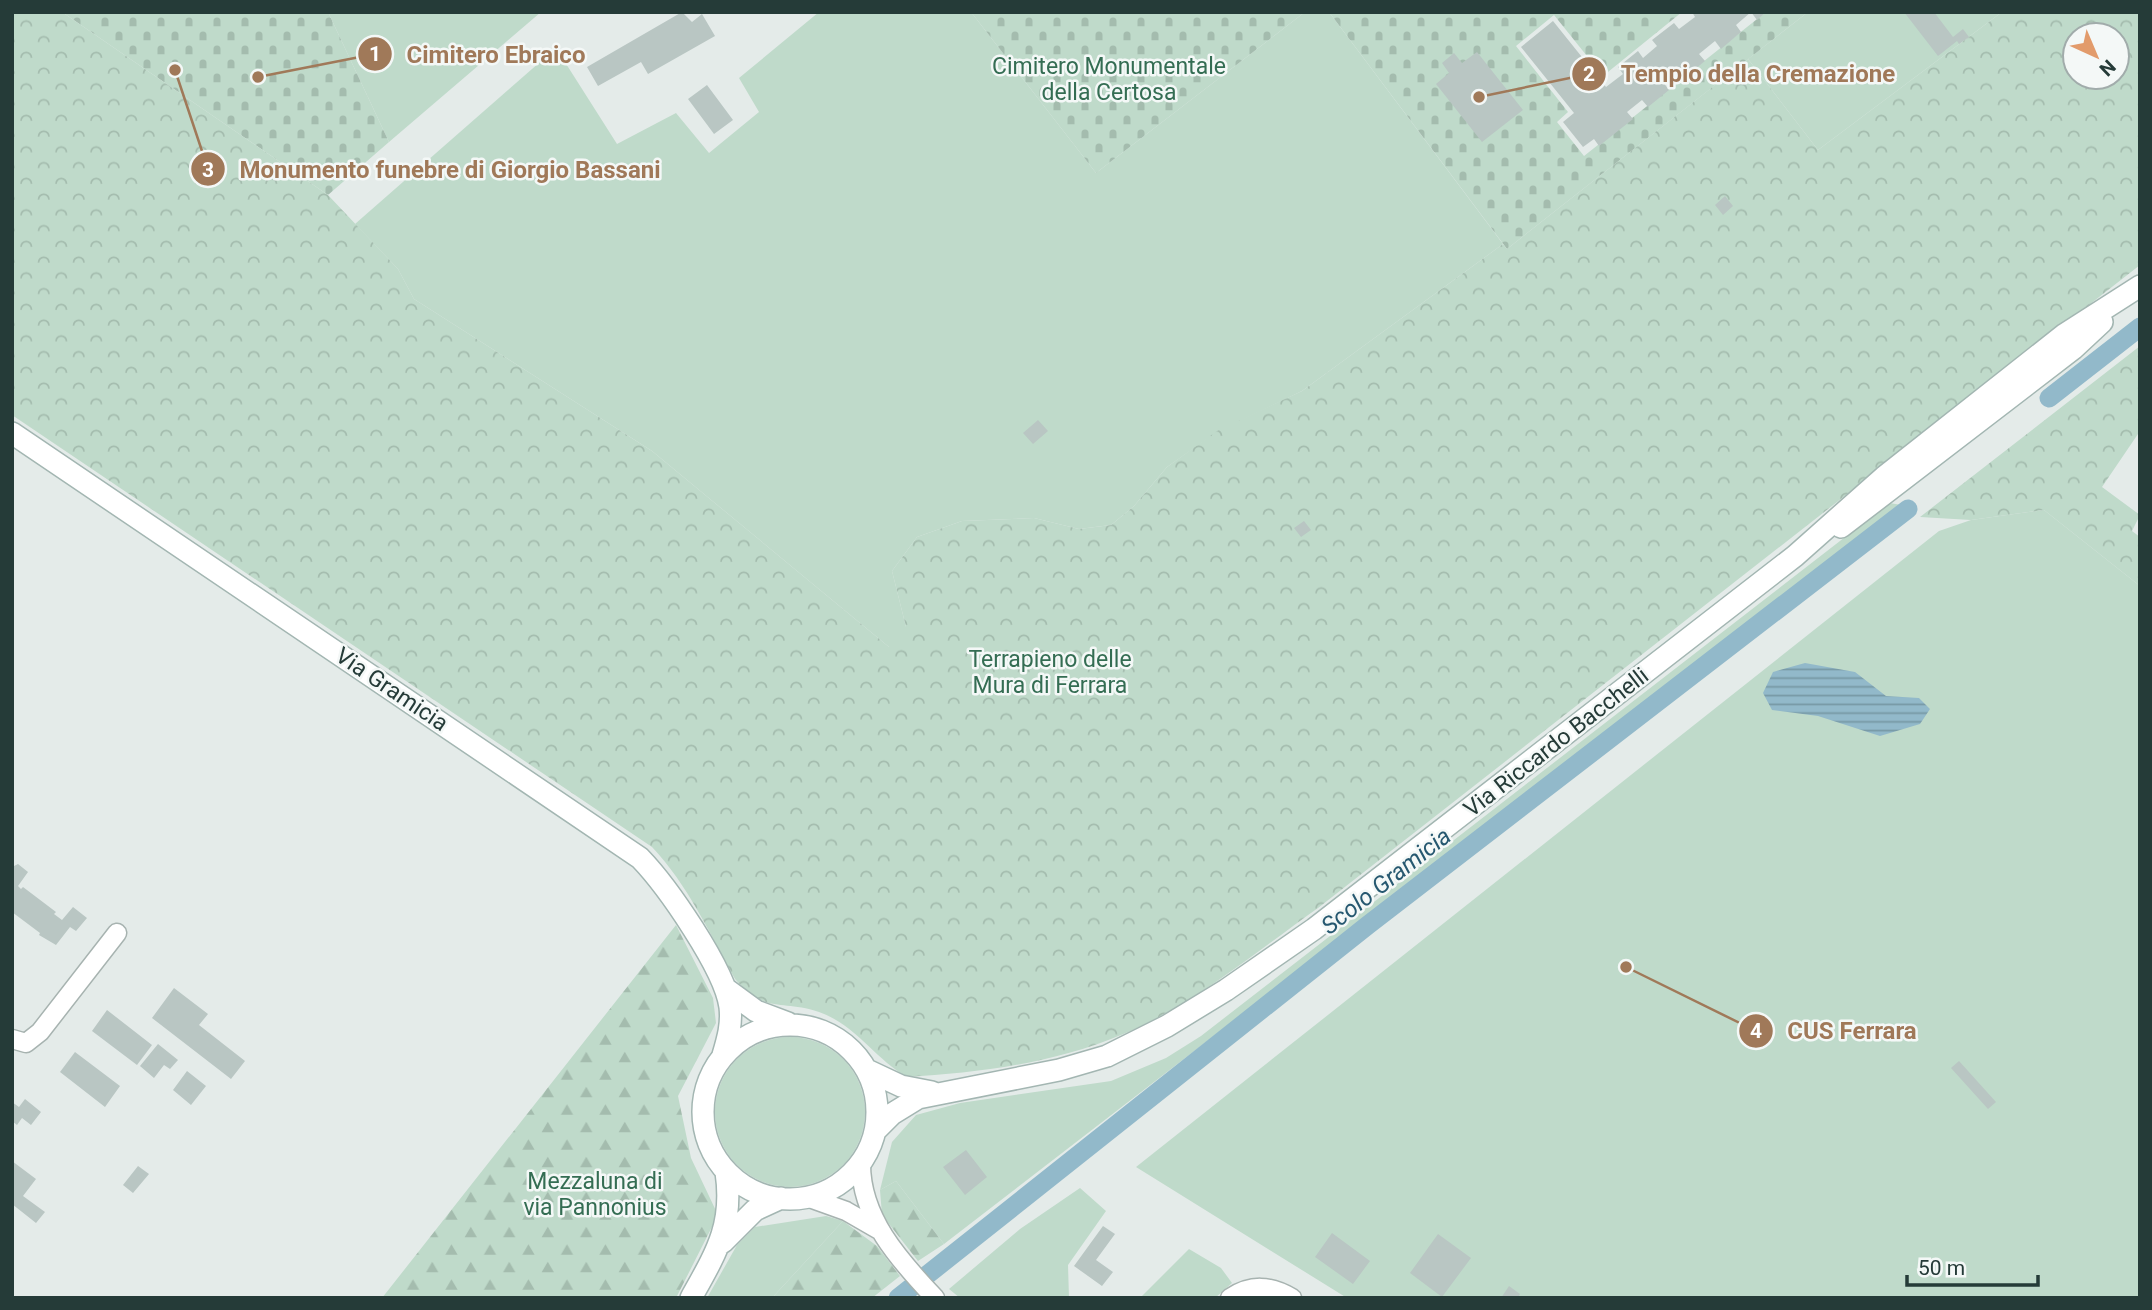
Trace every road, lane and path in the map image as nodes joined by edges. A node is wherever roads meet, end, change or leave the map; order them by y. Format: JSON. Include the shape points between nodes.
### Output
{"nodes":[{"id":1,"x":2140,"y":286,"type":"edge"},
{"id":2,"x":12,"y":433,"type":"edge"},
{"id":3,"x":117,"y":933,"type":"dead end"},
{"id":4,"x":726,"y":989,"type":"junction"},
{"id":5,"x":789,"y":1024,"type":"junction"},
{"id":6,"x":12,"y":1039,"type":"edge"},
{"id":7,"x":723,"y":1055,"type":"junction"},
{"id":8,"x":867,"y":1070,"type":"junction"},
{"id":9,"x":937,"y":1092,"type":"junction"},
{"id":10,"x":876,"y":1130,"type":"junction"},
{"id":11,"x":861,"y":1162,"type":"junction"},
{"id":12,"x":726,"y":1172,"type":"junction"},
{"id":13,"x":807,"y":1197,"type":"junction"},
{"id":14,"x":781,"y":1198,"type":"junction"},
{"id":15,"x":879,"y":1230,"type":"junction"},
{"id":16,"x":718,"y":1250,"type":"junction"},
{"id":17,"x":934,"y":1297,"type":"edge"},
{"id":18,"x":691,"y":1298,"type":"edge"},
{"id":19,"x":1230,"y":1298,"type":"edge"},
{"id":20,"x":1292,"y":1298,"type":"edge"}],
"edges":[{"from":1,"to":9,"type":"main road","name":"Via Riccardo Bacchelli","via":[[2073,349],[1965,424],[1858,517],[1795,556],[1314,929],[1199,1007],[1085,1063]]},
{"from":2,"to":4,"type":"main road","name":"Via Gramicia","via":[[622,844],[665,885]]},
{"from":3,"to":6,"type":"street","via":[[40,1032],[26,1043]]},
{"from":4,"to":5,"type":"main road","name":"Via Gramicia","via":[[756,1011]]},
{"from":4,"to":7,"type":"main road","name":"Via Gramicia","via":[[731,1023]]},
{"from":5,"to":7,"type":"main road","name":"Via Gramicia","via":[[751,1033]]},
{"from":5,"to":8,"type":"main road","name":"Via Gramicia","via":[[838,1038]]},
{"from":7,"to":12,"type":"main road","name":"Via Gramicia","via":[[710,1074],[702,1118],[708,1142]]},
{"from":8,"to":9,"type":"main road","name":"Via Riccardo Bacchelli","via":[[901,1086]]},
{"from":8,"to":10,"type":"main road","name":"Via Gramicia","via":[[876,1099]]},
{"from":9,"to":10,"type":"main road","name":"Via Riccardo Bacchelli","via":[[904,1106]]},
{"from":10,"to":11,"type":"main road","name":"Via Gramicia"},
{"from":11,"to":13,"type":"main road","name":"Via Gramicia","via":[[837,1185]]},
{"from":11,"to":15,"type":"street","name":"Via Gramicia","via":[[864,1197]]},
{"from":12,"to":14,"type":"main road","name":"Via Gramicia","via":[[752,1191]]},
{"from":12,"to":16,"type":"main road","via":[[729,1212]]},
{"from":13,"to":14,"type":"main road","name":"Via Gramicia"},
{"from":13,"to":15,"type":"street","name":"Via Gramicia","via":[[846,1211]]},
{"from":14,"to":16,"type":"main road","via":[[743,1220]]},
{"from":15,"to":17,"type":"street","name":"Via Gramicia"},
{"from":16,"to":18,"type":"main road"},
{"from":19,"to":20,"type":"street","via":[[1259,1287]]}]}
